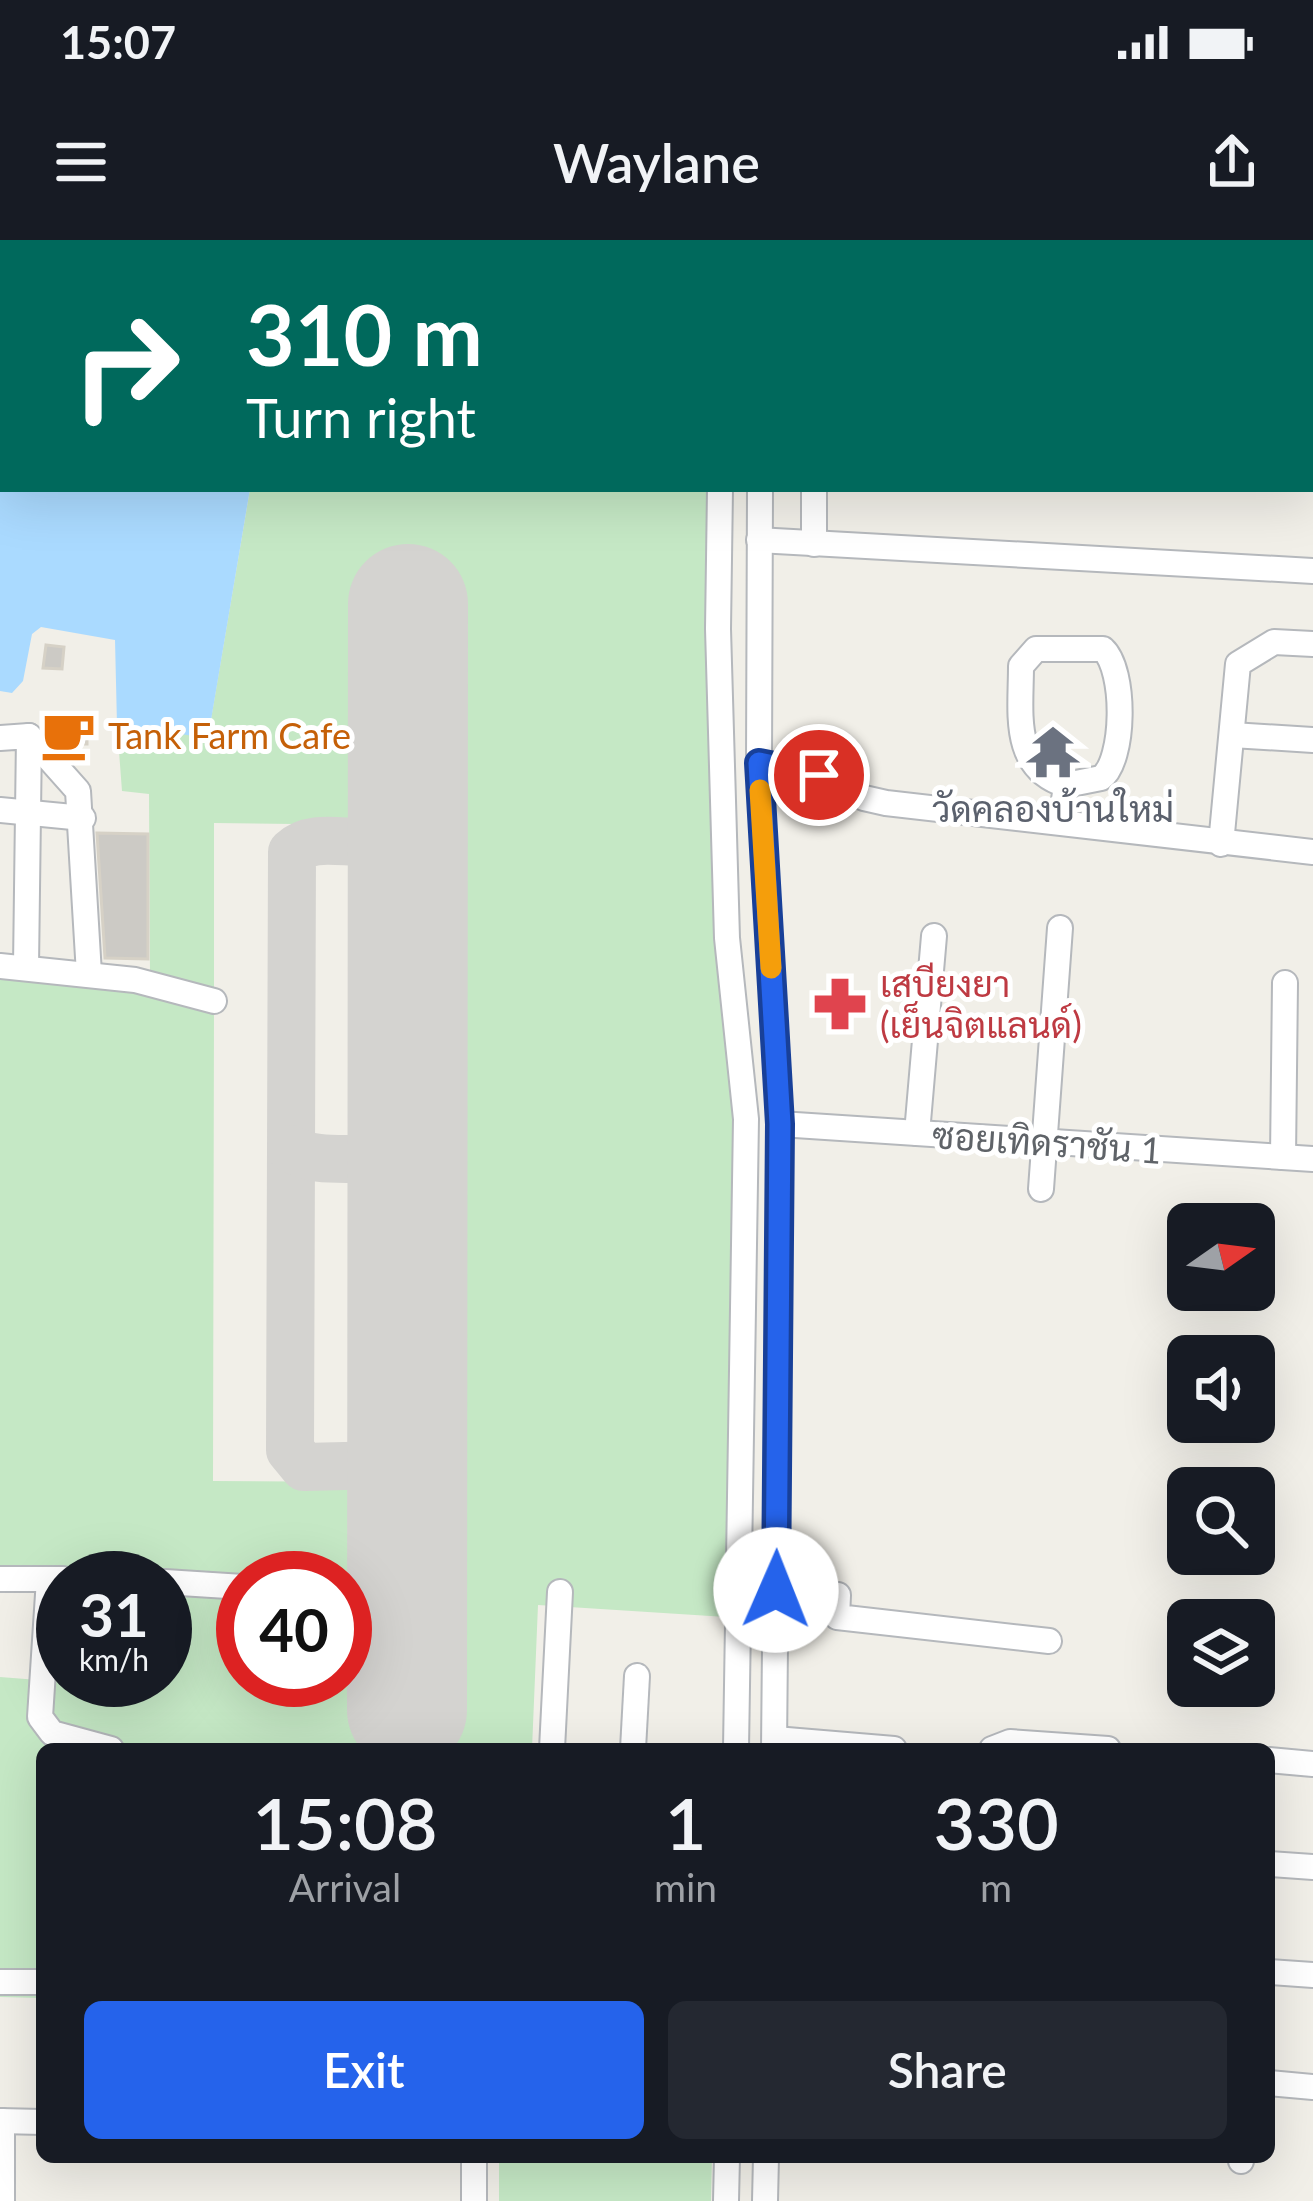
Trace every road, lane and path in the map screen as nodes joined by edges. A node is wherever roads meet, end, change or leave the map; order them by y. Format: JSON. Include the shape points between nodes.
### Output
{"nodes":[{"id":1,"x":720,"y":492,"type":"edge"},
{"id":2,"x":760,"y":492,"type":"edge"},
{"id":3,"x":814,"y":492,"type":"edge"},
{"id":4,"x":759,"y":539,"type":"junction"},
{"id":5,"x":814,"y":544,"type":"junction"},
{"id":6,"x":1313,"y":571,"type":"edge"},
{"id":7,"x":1313,"y":644,"type":"edge"},
{"id":8,"x":1232,"y":735,"type":"junction"},
{"id":9,"x":29,"y":736,"type":"junction"},
{"id":10,"x":0,"y":738,"type":"edge"},
{"id":11,"x":1313,"y":740,"type":"edge"},
{"id":12,"x":759,"y":763,"type":"junction"},
{"id":13,"x":1066,"y":785,"type":"junction"},
{"id":14,"x":0,"y":810,"type":"edge"},
{"id":15,"x":27,"y":812,"type":"junction"},
{"id":16,"x":83,"y":818,"type":"junction"},
{"id":17,"x":1061,"y":822,"type":"junction"},
{"id":18,"x":1221,"y":844,"type":"junction"},
{"id":19,"x":1313,"y":852,"type":"edge"},
{"id":20,"x":1060,"y":928,"type":"dead end"},
{"id":21,"x":934,"y":936,"type":"dead end"},
{"id":22,"x":0,"y":966,"type":"edge"},
{"id":23,"x":26,"y":967,"type":"junction"},
{"id":24,"x":88,"y":974,"type":"junction"},
{"id":25,"x":1285,"y":983,"type":"dead end"},
{"id":26,"x":214,"y":1001,"type":"dead end"},
{"id":27,"x":780,"y":1124,"type":"junction"},
{"id":28,"x":917,"y":1133,"type":"junction"},
{"id":29,"x":1044,"y":1142,"type":"junction"},
{"id":30,"x":1283,"y":1157,"type":"junction"},
{"id":31,"x":1313,"y":1159,"type":"edge"},
{"id":32,"x":1041,"y":1189,"type":"dead end"},
{"id":33,"x":0,"y":1579,"type":"edge"},
{"id":34,"x":36,"y":1579,"type":"edge"},
{"id":35,"x":776,"y":1590,"type":"junction"},
{"id":36,"x":560,"y":1592,"type":"dead end"},
{"id":37,"x":1049,"y":1641,"type":"dead end"},
{"id":38,"x":637,"y":1676,"type":"dead end"},
{"id":39,"x":41,"y":1707,"type":"edge"},
{"id":40,"x":90,"y":1743,"type":"edge"},
{"id":41,"x":552,"y":1743,"type":"edge"},
{"id":42,"x":633,"y":1743,"type":"edge"},
{"id":43,"x":736,"y":1743,"type":"edge"},
{"id":44,"x":774,"y":1743,"type":"edge"},
{"id":45,"x":1275,"y":1760,"type":"edge"},
{"id":46,"x":1313,"y":1763,"type":"edge"},
{"id":47,"x":1275,"y":1864,"type":"edge"},
{"id":48,"x":1313,"y":1867,"type":"edge"},
{"id":49,"x":1275,"y":1972,"type":"edge"},
{"id":50,"x":1313,"y":1975,"type":"edge"},
{"id":51,"x":0,"y":1982,"type":"edge"},
{"id":52,"x":36,"y":1982,"type":"edge"},
{"id":53,"x":1275,"y":2083,"type":"edge"},
{"id":54,"x":1313,"y":2086,"type":"edge"},
{"id":55,"x":1,"y":2121,"type":"edge"},
{"id":56,"x":36,"y":2122,"type":"edge"},
{"id":57,"x":474,"y":2163,"type":"edge"},
{"id":58,"x":727,"y":2163,"type":"edge"},
{"id":59,"x":766,"y":2163,"type":"edge"},
{"id":60,"x":2,"y":2201,"type":"edge"},
{"id":61,"x":474,"y":2201,"type":"edge"},
{"id":62,"x":726,"y":2201,"type":"edge"},
{"id":63,"x":765,"y":2201,"type":"edge"}],
"edges":[{"from":1,"to":43,"type":"street","via":[[727,938],[746,1143]]},
{"from":2,"to":4,"type":"street"},
{"from":3,"to":5,"type":"street"},
{"from":4,"to":5,"type":"street"},
{"from":4,"to":12,"type":"street"},
{"from":5,"to":6,"type":"street"},
{"from":7,"to":8,"type":"street","via":[[1274,642],[1238,664]]},
{"from":8,"to":11,"type":"street"},
{"from":8,"to":18,"type":"street"},
{"from":9,"to":10,"type":"street"},
{"from":9,"to":15,"type":"street"},
{"from":9,"to":16,"type":"street","via":[[78,791]]},
{"from":12,"to":17,"type":"street","via":[[819,775],[865,798]]},
{"from":12,"to":27,"type":"street"},
{"from":13,"to":13,"type":"street","via":[[1037,771],[1027,756],[1021,666],[1036,649],[1103,650],[1121,692],[1112,763],[1101,778]]},
{"from":13,"to":17,"type":"street"},
{"from":14,"to":15,"type":"street"},
{"from":15,"to":16,"type":"street"},
{"from":15,"to":23,"type":"street"},
{"from":16,"to":24,"type":"street"},
{"from":17,"to":18,"type":"street"},
{"from":18,"to":19,"type":"street"},
{"from":20,"to":29,"type":"street"},
{"from":21,"to":28,"type":"street"},
{"from":22,"to":23,"type":"street"},
{"from":23,"to":24,"type":"street"},
{"from":24,"to":26,"type":"street"},
{"from":25,"to":30,"type":"street"},
{"from":27,"to":28,"type":"street","name":"ซอยเทิดราชัน 1"},
{"from":27,"to":35,"type":"street"},
{"from":28,"to":29,"type":"street","name":"ซอยเทิดราชัน 1"},
{"from":29,"to":30,"type":"street","name":"ซอยเทิดราชัน 1"},
{"from":29,"to":32,"type":"street"},
{"from":30,"to":31,"type":"street","name":"ซอยเทิดราชัน 1"},
{"from":33,"to":34,"type":"street"},
{"from":35,"to":37,"type":"street","via":[[838,1594],[837,1617]]},
{"from":35,"to":44,"type":"street"},
{"from":36,"to":41,"type":"street"},
{"from":38,"to":42,"type":"street"},
{"from":39,"to":40,"type":"street","via":[[52,1732]]},
{"from":45,"to":46,"type":"street"},
{"from":47,"to":48,"type":"street"},
{"from":49,"to":50,"type":"street"},
{"from":51,"to":52,"type":"street"},
{"from":53,"to":54,"type":"street"},
{"from":55,"to":56,"type":"street"},
{"from":55,"to":60,"type":"street"},
{"from":57,"to":61,"type":"street"},
{"from":58,"to":62,"type":"street"},
{"from":59,"to":63,"type":"street"}]}
